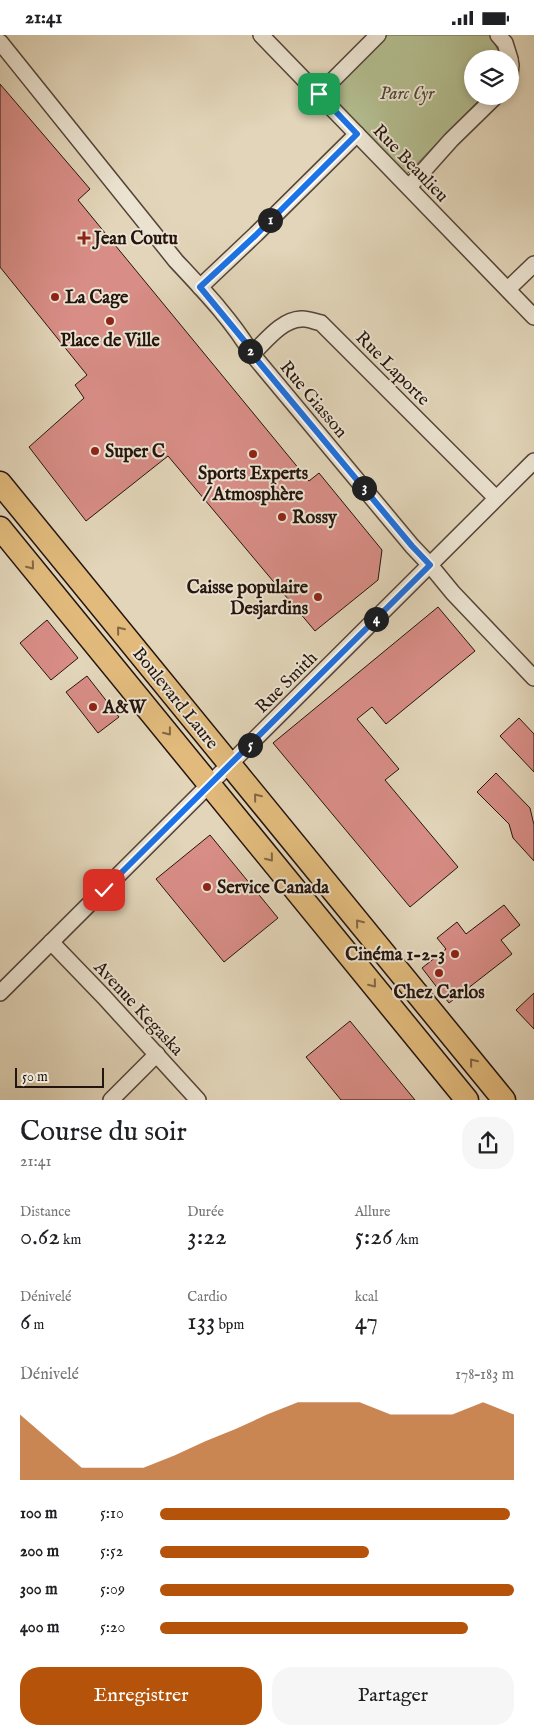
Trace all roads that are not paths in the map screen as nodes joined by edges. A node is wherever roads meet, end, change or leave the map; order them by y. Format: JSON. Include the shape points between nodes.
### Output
{"nodes":[{"id":1,"x":261,"y":35,"type":"edge"},
{"id":2,"x":378,"y":35,"type":"edge"},
{"id":3,"x":498,"y":35,"type":"edge"},
{"id":4,"x":0,"y":42,"type":"edge"},
{"id":5,"x":507,"y":50,"type":"edge"},
{"id":6,"x":319,"y":94,"type":"junction"},
{"id":7,"x":487,"y":105,"type":"edge"},
{"id":8,"x":357,"y":134,"type":"junction"},
{"id":9,"x":409,"y":187,"type":"junction"},
{"id":10,"x":534,"y":264,"type":"edge"},
{"id":11,"x":200,"y":287,"type":"junction"},
{"id":12,"x":508,"y":289,"type":"junction"},
{"id":13,"x":534,"y":317,"type":"edge"},
{"id":14,"x":252,"y":354,"type":"junction"},
{"id":15,"x":534,"y":461,"type":"edge"},
{"id":16,"x":0,"y":483,"type":"edge"},
{"id":17,"x":496,"y":499,"type":"junction"},
{"id":18,"x":0,"y":528,"type":"edge"},
{"id":19,"x":430,"y":565,"type":"junction"},
{"id":20,"x":534,"y":678,"type":"edge"},
{"id":21,"x":230,"y":765,"type":"junction"},
{"id":22,"x":210,"y":785,"type":"junction"},
{"id":23,"x":51,"y":942,"type":"junction"},
{"id":24,"x":0,"y":993,"type":"edge"},
{"id":25,"x":157,"y":1054,"type":"junction"},
{"id":26,"x":110,"y":1100,"type":"edge"},
{"id":27,"x":198,"y":1100,"type":"edge"},
{"id":28,"x":467,"y":1100,"type":"edge"},
{"id":29,"x":504,"y":1100,"type":"edge"}],
"edges":[{"from":1,"to":6,"type":"street","name":"Rue Beaulieu"},
{"from":2,"to":6,"type":"street"},
{"from":3,"to":5,"type":"street"},
{"from":4,"to":11,"type":"street","name":"Rue Giasson"},
{"from":6,"to":8,"type":"street","name":"Rue Beaulieu"},
{"from":7,"to":9,"type":"street"},
{"from":8,"to":9,"type":"street","name":"Rue Beaulieu"},
{"from":8,"to":11,"type":"street"},
{"from":9,"to":12,"type":"street","name":"Rue Beaulieu"},
{"from":10,"to":12,"type":"street"},
{"from":11,"to":14,"type":"street","name":"Rue Giasson"},
{"from":12,"to":13,"type":"street","name":"Rue Beaulieu"},
{"from":14,"to":17,"type":"street","name":"Rue Laporte","via":[[278,328],[291,321],[302,319],[321,323]]},
{"from":14,"to":19,"type":"street","name":"Rue Giasson"},
{"from":15,"to":17,"type":"street","name":"Rue Smith"},
{"from":21,"to":16,"type":"highway","name":"Boulevard Laure","one_way":true},
{"from":17,"to":19,"type":"street","name":"Rue Smith"},
{"from":18,"to":22,"type":"highway","name":"Boulevard Laure","one_way":true},
{"from":19,"to":20,"type":"street","name":"Rue Giasson"},
{"from":19,"to":21,"type":"street","name":"Rue Smith"},
{"from":21,"to":22,"type":"street","name":"Rue Smith"},
{"from":29,"to":21,"type":"highway","name":"Boulevard Laure","one_way":true},
{"from":22,"to":23,"type":"street","name":"Rue Smith"},
{"from":22,"to":28,"type":"highway","name":"Boulevard Laure","one_way":true},
{"from":23,"to":24,"type":"street","name":"Rue Smith"},
{"from":23,"to":25,"type":"street","name":"Avenue Kegaska"},
{"from":25,"to":26,"type":"street"},
{"from":25,"to":27,"type":"street","name":"Avenue Kegaska"}]}
